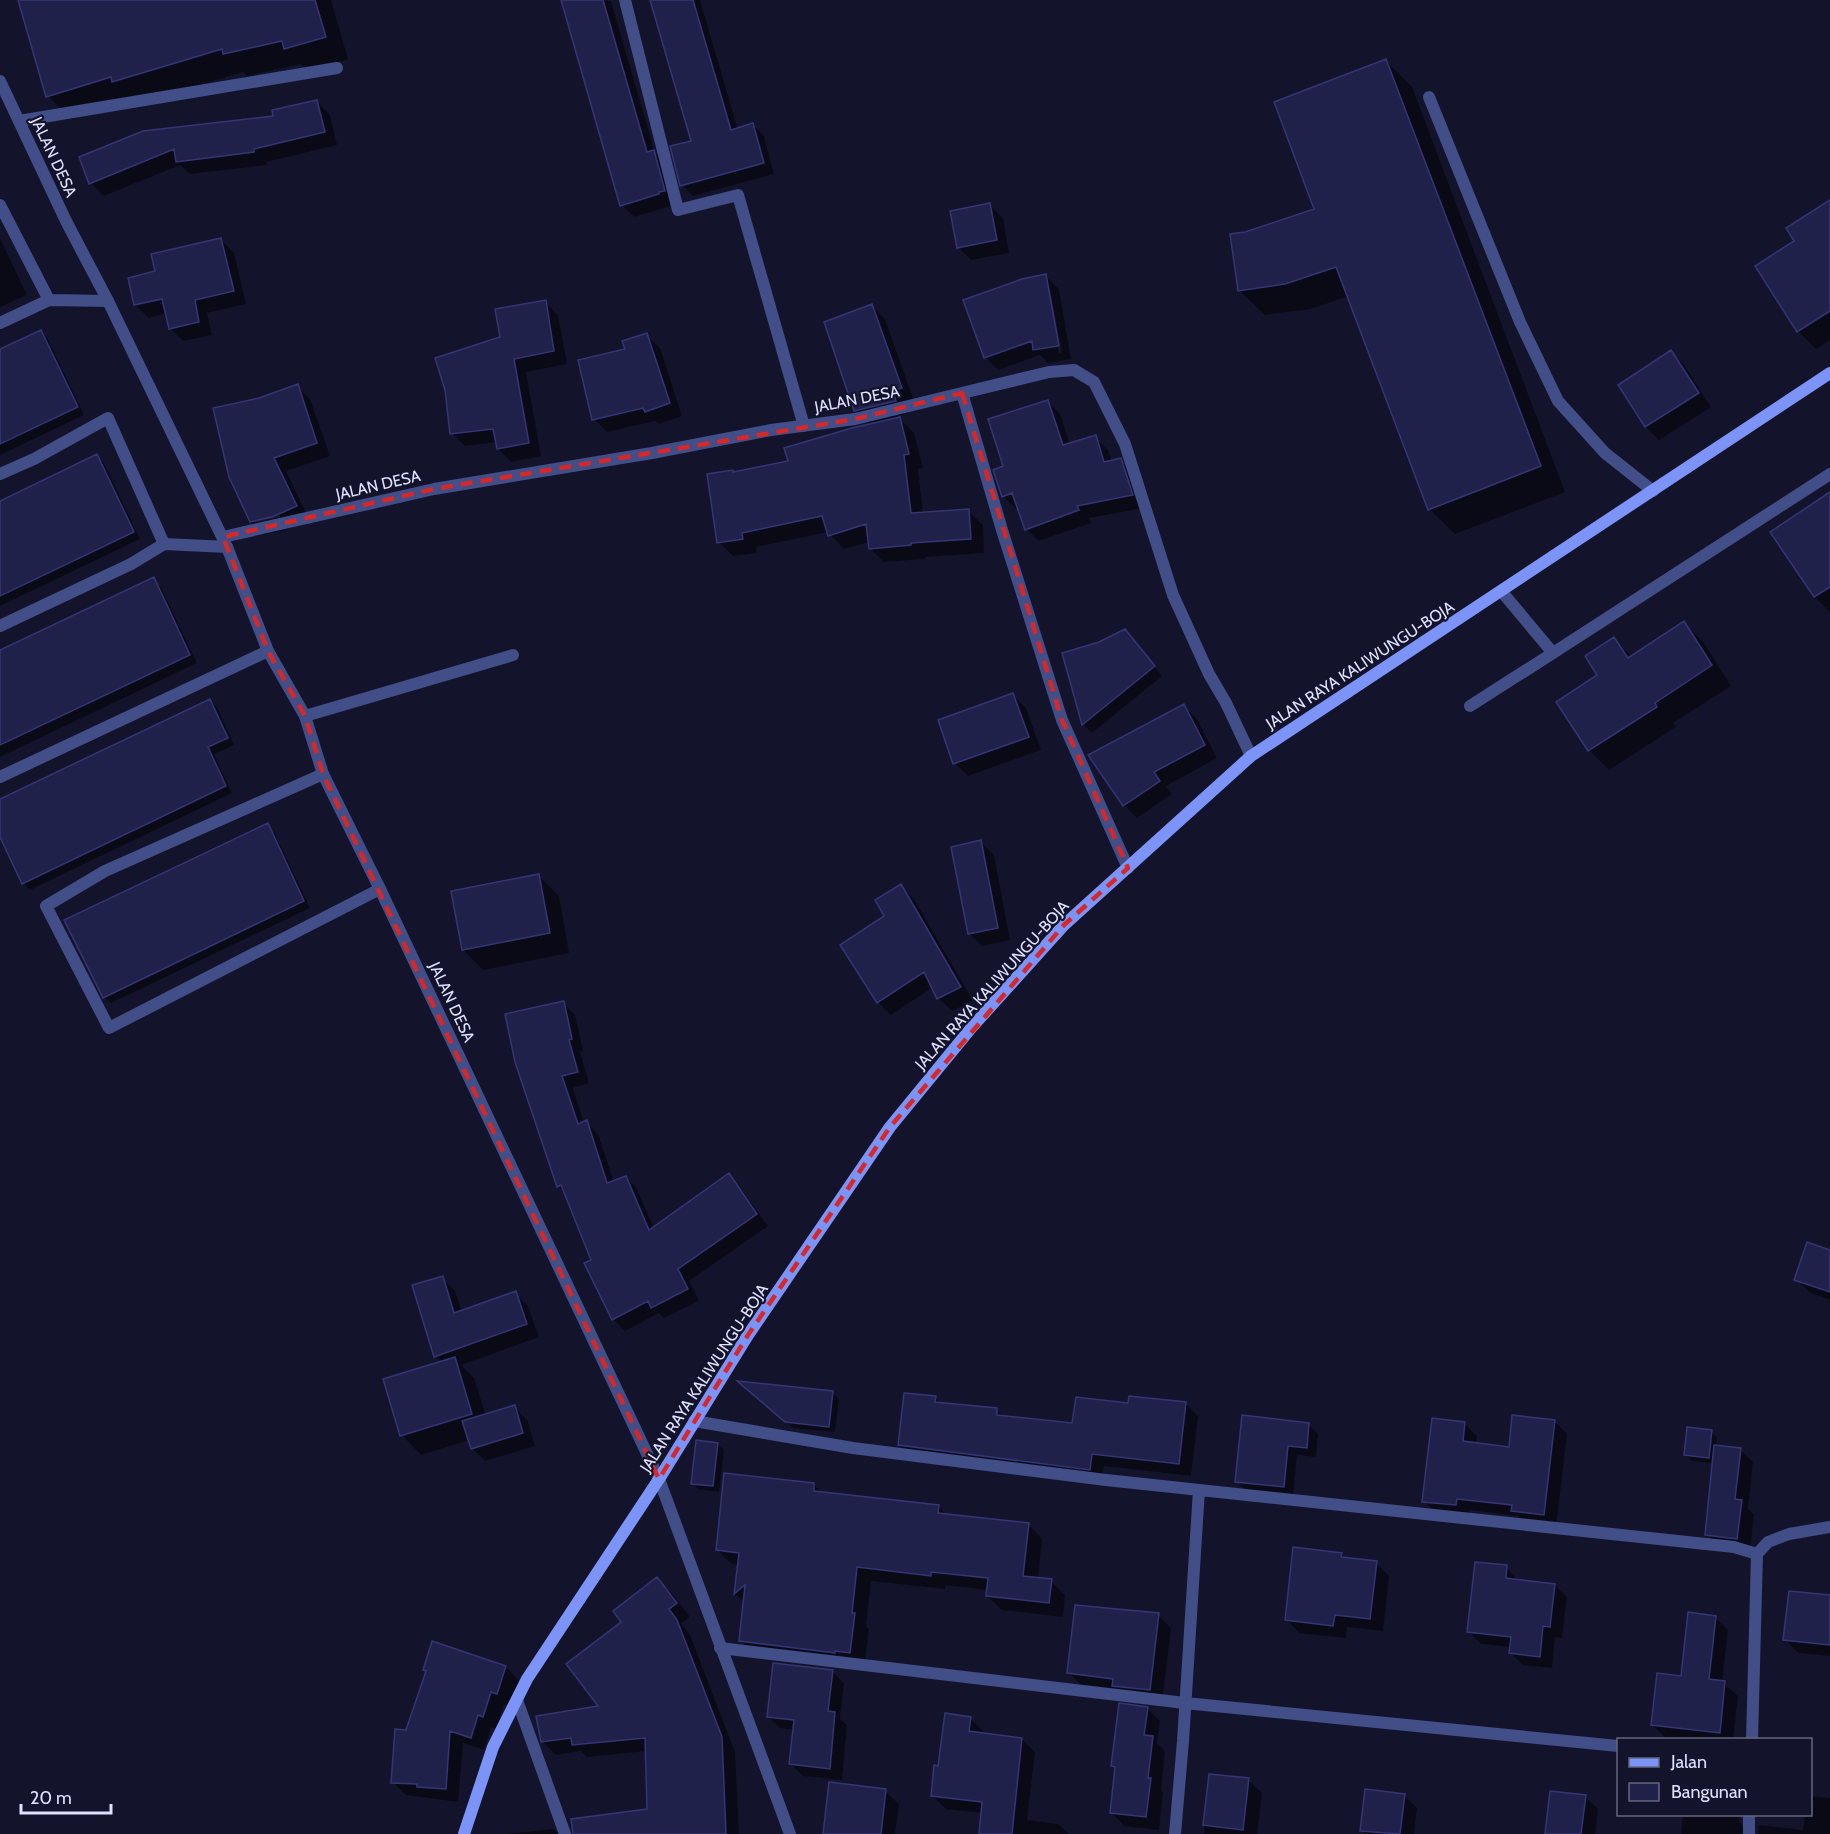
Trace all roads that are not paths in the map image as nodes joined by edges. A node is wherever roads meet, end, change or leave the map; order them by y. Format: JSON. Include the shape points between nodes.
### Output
{"nodes":[{"id":1,"x":625,"y":0,"type":"edge"},
{"id":2,"x":337,"y":68,"type":"dead end"},
{"id":3,"x":0,"y":81,"type":"edge"},
{"id":4,"x":1429,"y":97,"type":"dead end"},
{"id":5,"x":19,"y":121,"type":"junction"},
{"id":6,"x":0,"y":205,"type":"edge"},
{"id":7,"x":49,"y":300,"type":"junction"},
{"id":8,"x":108,"y":301,"type":"junction"},
{"id":9,"x":0,"y":323,"type":"edge"},
{"id":10,"x":1830,"y":373,"type":"edge"},
{"id":11,"x":962,"y":393,"type":"junction"},
{"id":12,"x":804,"y":426,"type":"junction"},
{"id":13,"x":0,"y":474,"type":"edge"},
{"id":14,"x":1830,"y":474,"type":"edge"},
{"id":15,"x":1653,"y":491,"type":"junction"},
{"id":16,"x":225,"y":542,"type":"junction"},
{"id":17,"x":164,"y":544,"type":"junction"},
{"id":18,"x":1502,"y":592,"type":"junction"},
{"id":19,"x":0,"y":626,"type":"edge"},
{"id":20,"x":268,"y":651,"type":"junction"},
{"id":21,"x":1553,"y":653,"type":"junction"},
{"id":22,"x":513,"y":655,"type":"dead end"},
{"id":23,"x":1470,"y":706,"type":"dead end"},
{"id":24,"x":305,"y":716,"type":"junction"},
{"id":25,"x":1251,"y":756,"type":"junction"},
{"id":26,"x":323,"y":774,"type":"junction"},
{"id":27,"x":0,"y":777,"type":"edge"},
{"id":28,"x":1128,"y":868,"type":"junction"},
{"id":29,"x":380,"y":889,"type":"junction"},
{"id":30,"x":694,"y":1421,"type":"junction"},
{"id":31,"x":659,"y":1479,"type":"junction"},
{"id":32,"x":1199,"y":1490,"type":"junction"},
{"id":33,"x":1830,"y":1527,"type":"edge"},
{"id":34,"x":1757,"y":1554,"type":"junction"},
{"id":35,"x":720,"y":1648,"type":"junction"},
{"id":36,"x":517,"y":1700,"type":"junction"},
{"id":37,"x":1185,"y":1703,"type":"junction"},
{"id":38,"x":1752,"y":1738,"type":"edge"},
{"id":39,"x":1617,"y":1746,"type":"edge"},
{"id":40,"x":1749,"y":1816,"type":"edge"},
{"id":41,"x":464,"y":1834,"type":"edge"},
{"id":42,"x":565,"y":1834,"type":"edge"},
{"id":43,"x":790,"y":1834,"type":"edge"},
{"id":44,"x":1175,"y":1834,"type":"edge"},
{"id":45,"x":1749,"y":1834,"type":"edge"}],
"edges":[{"from":1,"to":12,"type":"street","via":[[678,210],[738,195]]},
{"from":2,"to":5,"type":"street"},
{"from":3,"to":5,"type":"street","name":"JALAN DESA"},
{"from":4,"to":15,"type":"street","via":[[1520,322],[1558,400],[1605,453]]},
{"from":5,"to":8,"type":"street","name":"JALAN DESA"},
{"from":6,"to":7,"type":"street"},
{"from":7,"to":8,"type":"street"},
{"from":7,"to":9,"type":"street"},
{"from":8,"to":16,"type":"street","name":"JALAN DESA"},
{"from":10,"to":15,"type":"main road","name":"JALAN RAYA KALIWUNGU-BOJA"},
{"from":11,"to":12,"type":"street","name":"JALAN DESA","via":[[855,419]]},
{"from":11,"to":25,"type":"street","name":"JALAN DESA","via":[[1050,372],[1074,370],[1094,382],[1125,444],[1173,595]]},
{"from":11,"to":28,"type":"street","via":[[1062,720]]},
{"from":12,"to":16,"type":"street","name":"JALAN DESA","via":[[434,489]]},
{"from":13,"to":17,"type":"street","via":[[108,418]]},
{"from":14,"to":21,"type":"street"},
{"from":15,"to":18,"type":"main road","name":"JALAN RAYA KALIWUNGU-BOJA"},
{"from":16,"to":17,"type":"street"},
{"from":16,"to":20,"type":"street","name":"JALAN DESA"},
{"from":17,"to":19,"type":"street","via":[[131,564]]},
{"from":18,"to":21,"type":"street"},
{"from":18,"to":25,"type":"main road","name":"JALAN RAYA KALIWUNGU-BOJA"},
{"from":20,"to":24,"type":"street","name":"JALAN DESA"},
{"from":20,"to":27,"type":"street"},
{"from":21,"to":23,"type":"street"},
{"from":22,"to":24,"type":"street"},
{"from":24,"to":26,"type":"street","name":"JALAN DESA"},
{"from":25,"to":28,"type":"main road","name":"JALAN RAYA KALIWUNGU-BOJA"},
{"from":26,"to":29,"type":"street","name":"JALAN DESA"},
{"from":26,"to":29,"type":"street","via":[[105,871],[46,906],[109,1028]]},
{"from":28,"to":30,"type":"main road","name":"JALAN RAYA KALIWUNGU-BOJA","via":[[1064,926],[890,1127]]},
{"from":29,"to":31,"type":"street","name":"JALAN DESA"},
{"from":30,"to":31,"type":"main road","name":"JALAN RAYA KALIWUNGU-BOJA"},
{"from":30,"to":32,"type":"street","via":[[853,1448]]},
{"from":31,"to":35,"type":"street","name":"JALAN DESA"},
{"from":31,"to":36,"type":"main road","name":"JALAN RAYA KALIWUNGU-BOJA"},
{"from":32,"to":34,"type":"street","via":[[1734,1547]]},
{"from":32,"to":37,"type":"street"},
{"from":33,"to":34,"type":"street","via":[[1789,1534],[1768,1542]]},
{"from":34,"to":38,"type":"street"},
{"from":35,"to":37,"type":"street"},
{"from":35,"to":43,"type":"street","name":"JALAN DESA"},
{"from":36,"to":41,"type":"main road","name":"JALAN RAYA KALIWUNGU-BOJA","via":[[493,1746]]},
{"from":36,"to":42,"type":"street"},
{"from":37,"to":39,"type":"street"},
{"from":37,"to":44,"type":"street"},
{"from":40,"to":45,"type":"street"}]}
